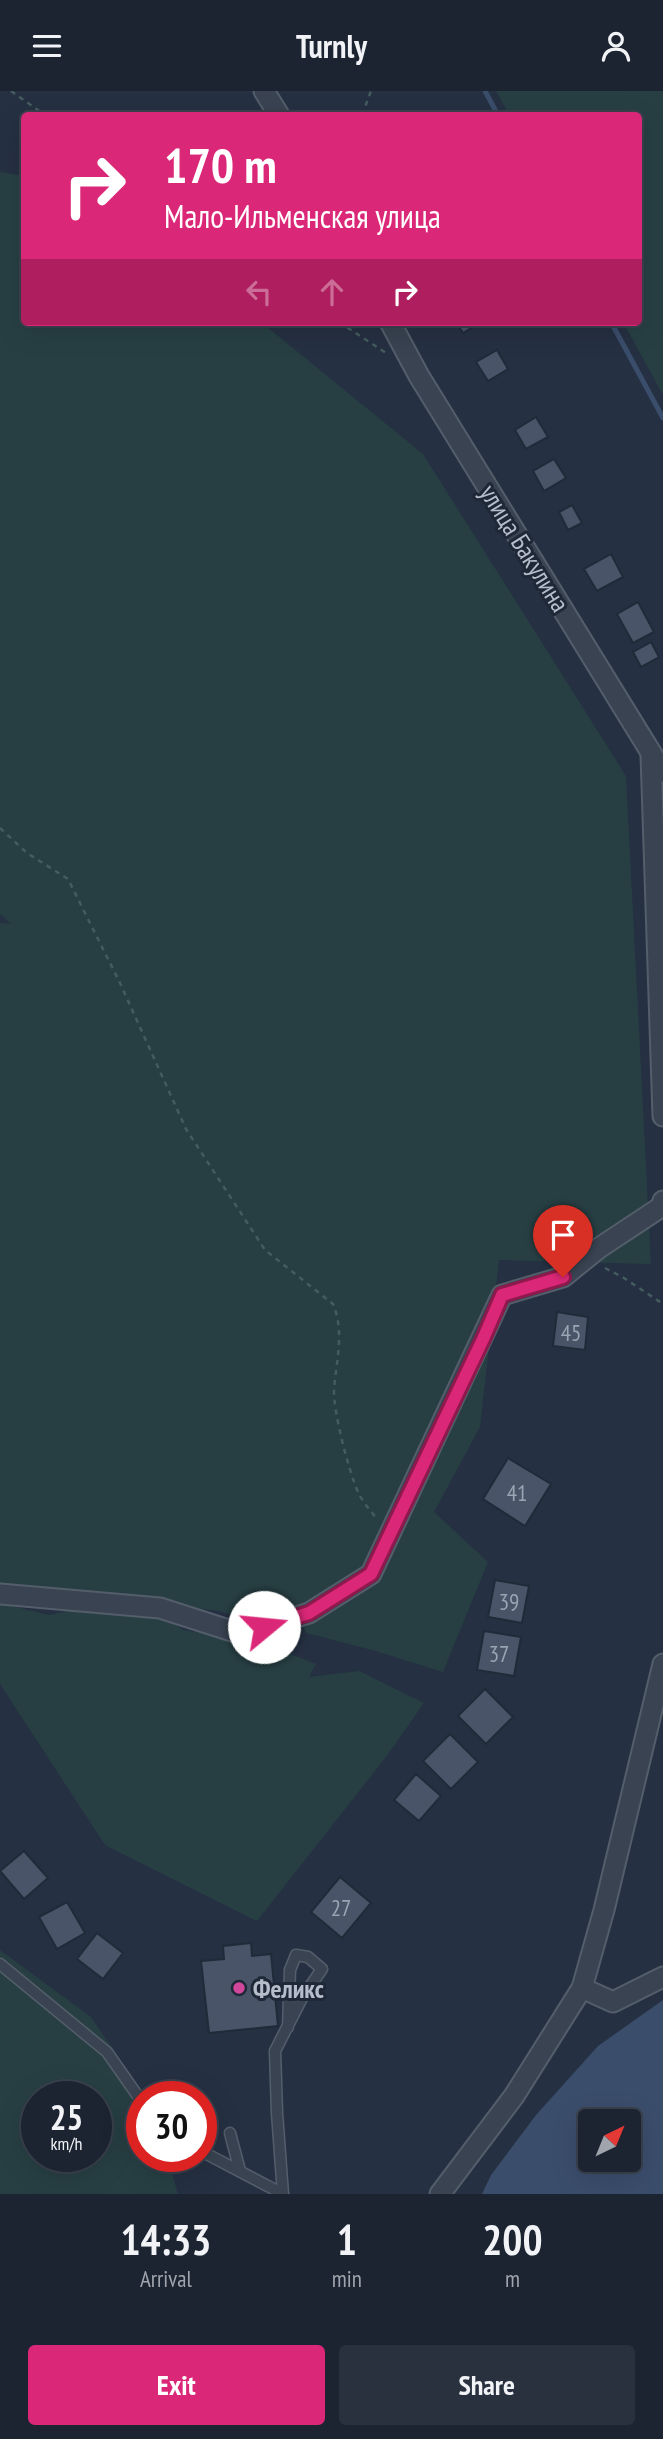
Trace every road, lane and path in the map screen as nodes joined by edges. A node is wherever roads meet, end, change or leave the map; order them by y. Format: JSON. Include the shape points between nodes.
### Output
{"nodes":[{"id":1,"x":11,"y":91,"type":"edge"},
{"id":2,"x":264,"y":91,"type":"edge"},
{"id":3,"x":371,"y":91,"type":"edge"},
{"id":4,"x":41,"y":112,"type":"edge"},
{"id":5,"x":277,"y":112,"type":"edge"},
{"id":6,"x":363,"y":112,"type":"edge"},
{"id":7,"x":345,"y":326,"type":"edge"},
{"id":8,"x":392,"y":326,"type":"edge"},
{"id":9,"x":385,"y":353,"type":"dead end"},
{"id":10,"x":650,"y":750,"type":"junction"},
{"id":11,"x":663,"y":772,"type":"edge"},
{"id":12,"x":0,"y":828,"type":"edge"},
{"id":13,"x":663,"y":1117,"type":"edge"},
{"id":14,"x":663,"y":1201,"type":"edge"},
{"id":15,"x":586,"y":1259,"type":"junction"},
{"id":16,"x":663,"y":1304,"type":"edge"},
{"id":17,"x":389,"y":1536,"type":"junction"},
{"id":18,"x":0,"y":1594,"type":"edge"},
{"id":19,"x":663,"y":1664,"type":"edge"},
{"id":20,"x":0,"y":1964,"type":"edge"},
{"id":21,"x":663,"y":1977,"type":"edge"},
{"id":22,"x":582,"y":1988,"type":"junction"},
{"id":23,"x":288,"y":2028,"type":"junction"},
{"id":24,"x":127,"y":2081,"type":"edge"},
{"id":25,"x":230,"y":2133,"type":"dead end"},
{"id":26,"x":217,"y":2159,"type":"edge"},
{"id":27,"x":240,"y":2171,"type":"junction"},
{"id":28,"x":283,"y":2194,"type":"edge"},
{"id":29,"x":440,"y":2194,"type":"edge"}],
"edges":[{"from":1,"to":4,"type":"path"},
{"from":2,"to":5,"type":"street"},
{"from":3,"to":6,"type":"path"},
{"from":7,"to":9,"type":"path"},
{"from":8,"to":10,"type":"street","name":"улица Бакулина"},
{"from":10,"to":11,"type":"street","name":"улица Бакулина"},
{"from":10,"to":13,"type":"street"},
{"from":12,"to":17,"type":"path","via":[[27,853],[68,879],[187,1129],[265,1250],[333,1304],[340,1342],[333,1394],[345,1453],[359,1494]]},
{"from":14,"to":15,"type":"street","via":[[661,1207]]},
{"from":15,"to":16,"type":"path"},
{"from":15,"to":17,"type":"street","via":[[563,1277],[502,1295]]},
{"from":17,"to":18,"type":"street","via":[[371,1574],[309,1613],[242,1634],[160,1608]]},
{"from":19,"to":22,"type":"street"},
{"from":20,"to":24,"type":"lane","via":[[107,2052]]},
{"from":21,"to":22,"type":"street","via":[[613,2002]]},
{"from":22,"to":29,"type":"street","via":[[514,2096]]},
{"from":23,"to":23,"type":"lane","via":[[322,1969],[308,1957],[296,1955],[290,1970]]},
{"from":23,"to":28,"type":"lane","via":[[275,2051]]},
{"from":25,"to":27,"type":"lane"},
{"from":26,"to":27,"type":"lane"},
{"from":27,"to":28,"type":"lane"}]}
